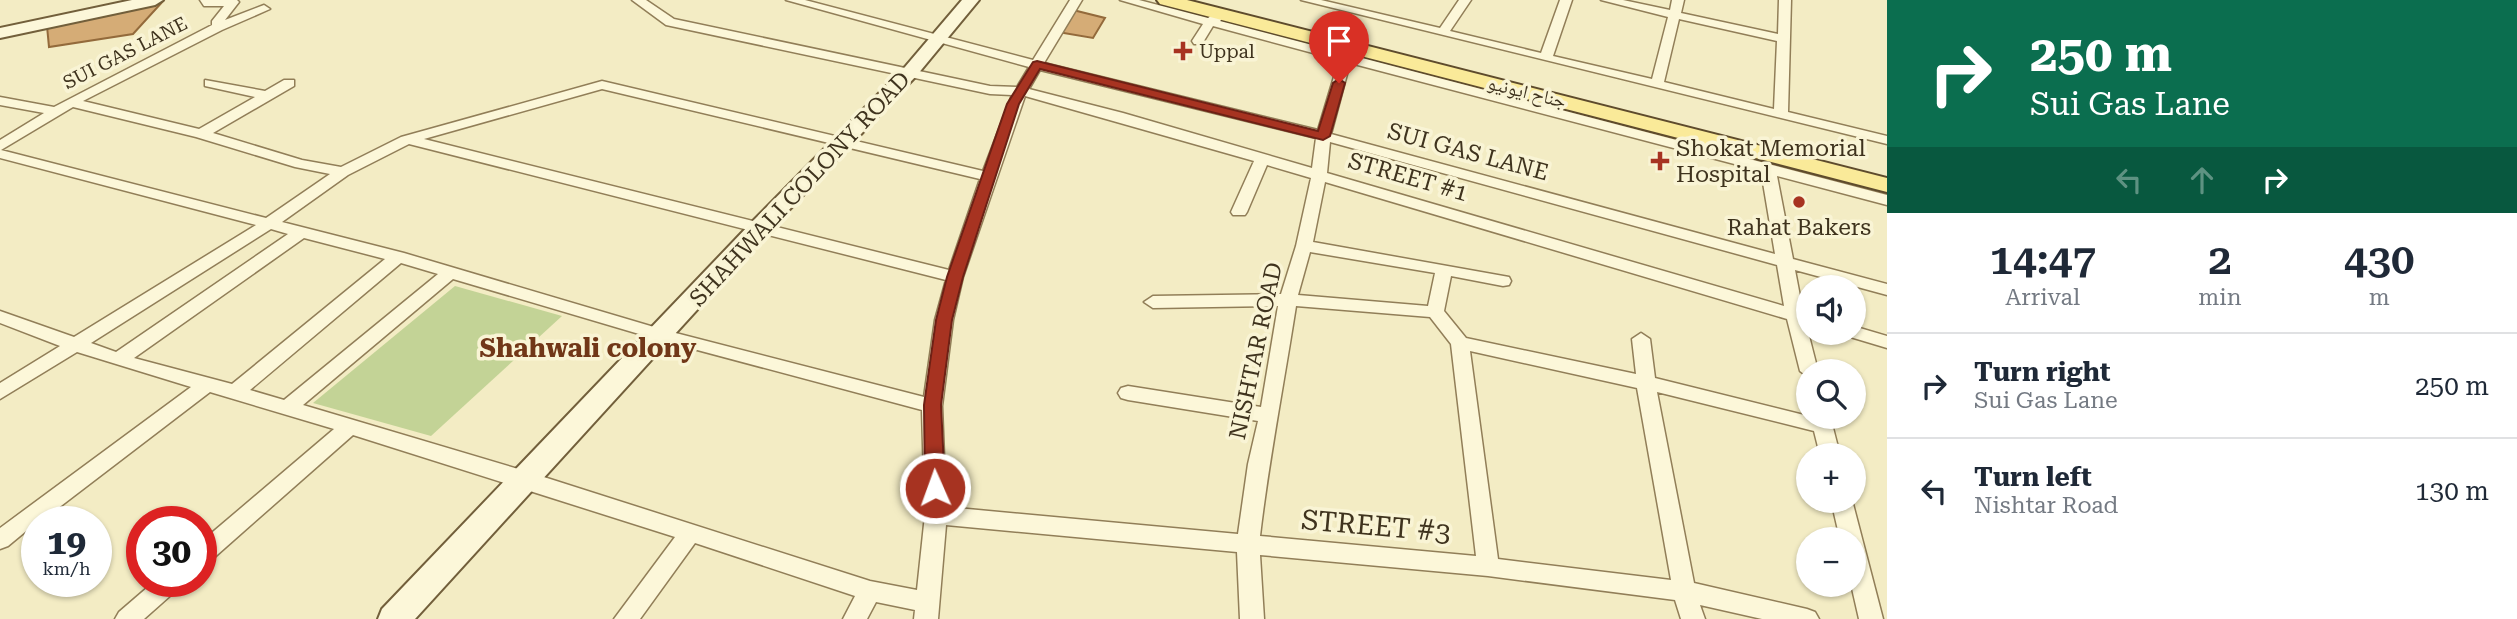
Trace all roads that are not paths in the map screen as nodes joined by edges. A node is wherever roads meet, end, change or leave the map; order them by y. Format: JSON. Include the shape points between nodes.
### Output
{"nodes":[{"id":1,"x":120,"y":0,"type":"edge"},
{"id":2,"x":155,"y":0,"type":"edge"},
{"id":3,"x":206,"y":0,"type":"edge"},
{"id":4,"x":638,"y":0,"type":"edge"},
{"id":5,"x":792,"y":0,"type":"edge"},
{"id":6,"x":971,"y":0,"type":"edge"},
{"id":7,"x":1076,"y":0,"type":"edge"},
{"id":8,"x":1126,"y":0,"type":"edge"},
{"id":9,"x":1166,"y":0,"type":"edge"},
{"id":10,"x":1307,"y":0,"type":"edge"},
{"id":11,"x":1465,"y":0,"type":"edge"},
{"id":12,"x":1566,"y":0,"type":"edge"},
{"id":13,"x":1607,"y":0,"type":"edge"},
{"id":14,"x":1678,"y":0,"type":"edge"},
{"id":15,"x":1785,"y":0,"type":"edge"},
{"id":16,"x":806,"y":2,"type":"edge"},
{"id":17,"x":1329,"y":2,"type":"edge"},
{"id":18,"x":264,"y":9,"type":"dead end"},
{"id":19,"x":1214,"y":12,"type":"edge"},
{"id":20,"x":1674,"y":15,"type":"junction"},
{"id":21,"x":0,"y":24,"type":"edge"},
{"id":22,"x":218,"y":27,"type":"junction"},
{"id":23,"x":0,"y":33,"type":"edge"},
{"id":24,"x":1443,"y":33,"type":"junction"},
{"id":25,"x":941,"y":39,"type":"junction"},
{"id":26,"x":1784,"y":39,"type":"junction"},
{"id":27,"x":1198,"y":41,"type":"dead end"},
{"id":28,"x":1346,"y":56,"type":"junction"},
{"id":29,"x":1546,"y":57,"type":"junction"},
{"id":30,"x":1037,"y":65,"type":"junction"},
{"id":31,"x":911,"y":71,"type":"junction"},
{"id":32,"x":210,"y":83,"type":"dead end"},
{"id":33,"x":289,"y":83,"type":"dead end"},
{"id":34,"x":1657,"y":85,"type":"junction"},
{"id":35,"x":1021,"y":91,"type":"junction"},
{"id":36,"x":1508,"y":93,"type":"junction"},
{"id":37,"x":267,"y":96,"type":"junction"},
{"id":38,"x":0,"y":101,"type":"edge"},
{"id":39,"x":71,"y":102,"type":"junction"},
{"id":40,"x":55,"y":111,"type":"junction"},
{"id":41,"x":1781,"y":113,"type":"junction"},
{"id":42,"x":201,"y":134,"type":"junction"},
{"id":43,"x":1323,"y":136,"type":"junction"},
{"id":44,"x":406,"y":140,"type":"junction"},
{"id":45,"x":1887,"y":140,"type":"edge"},
{"id":46,"x":842,"y":142,"type":"junction"},
{"id":47,"x":0,"y":146,"type":"edge"},
{"id":48,"x":0,"y":154,"type":"edge"},
{"id":49,"x":1262,"y":160,"type":"junction"},
{"id":50,"x":1768,"y":169,"type":"junction"},
{"id":51,"x":343,"y":172,"type":"junction"},
{"id":52,"x":1887,"y":173,"type":"edge"},
{"id":53,"x":990,"y":177,"type":"junction"},
{"id":54,"x":1320,"y":177,"type":"junction"},
{"id":55,"x":1887,"y":186,"type":"edge"},
{"id":56,"x":1887,"y":200,"type":"edge"},
{"id":57,"x":1239,"y":212,"type":"dead end"},
{"id":58,"x":267,"y":225,"type":"junction"},
{"id":59,"x":761,"y":227,"type":"junction"},
{"id":60,"x":301,"y":232,"type":"junction"},
{"id":61,"x":1304,"y":246,"type":"junction"},
{"id":62,"x":398,"y":257,"type":"junction"},
{"id":63,"x":1784,"y":261,"type":"junction"},
{"id":64,"x":1444,"y":269,"type":"junction"},
{"id":65,"x":450,"y":273,"type":"junction"},
{"id":66,"x":955,"y":277,"type":"junction"},
{"id":67,"x":1503,"y":281,"type":"dead end"},
{"id":68,"x":1887,"y":290,"type":"edge"},
{"id":69,"x":1288,"y":300,"type":"junction"},
{"id":70,"x":1796,"y":301,"type":"edge"},
{"id":71,"x":1153,"y":302,"type":"dead end"},
{"id":72,"x":1435,"y":312,"type":"junction"},
{"id":73,"x":0,"y":317,"type":"edge"},
{"id":74,"x":1796,"y":317,"type":"edge"},
{"id":75,"x":662,"y":335,"type":"junction"},
{"id":76,"x":1866,"y":336,"type":"edge"},
{"id":77,"x":1641,"y":339,"type":"dead end"},
{"id":78,"x":1887,"y":342,"type":"edge"},
{"id":79,"x":76,"y":344,"type":"junction"},
{"id":80,"x":1460,"y":344,"type":"junction"},
{"id":81,"x":118,"y":360,"type":"junction"},
{"id":82,"x":1646,"y":383,"type":"junction"},
{"id":83,"x":207,"y":384,"type":"junction"},
{"id":84,"x":0,"y":392,"type":"edge"},
{"id":85,"x":235,"y":392,"type":"junction"},
{"id":86,"x":1128,"y":393,"type":"dead end"},
{"id":87,"x":932,"y":405,"type":"junction"},
{"id":88,"x":287,"y":408,"type":"junction"},
{"id":89,"x":1269,"y":416,"type":"junction"},
{"id":90,"x":1796,"y":416,"type":"edge"},
{"id":91,"x":349,"y":427,"type":"junction"},
{"id":92,"x":524,"y":479,"type":"junction"},
{"id":93,"x":936,"y":515,"type":"junction"},
{"id":94,"x":690,"y":534,"type":"junction"},
{"id":95,"x":0,"y":540,"type":"edge"},
{"id":96,"x":217,"y":541,"type":"edge"},
{"id":97,"x":1248,"y":544,"type":"junction"},
{"id":98,"x":1488,"y":567,"type":"junction"},
{"id":99,"x":870,"y":591,"type":"junction"},
{"id":100,"x":1684,"y":591,"type":"junction"},
{"id":101,"x":152,"y":597,"type":"edge"},
{"id":102,"x":1866,"y":597,"type":"edge"},
{"id":103,"x":926,"y":611,"type":"edge"},
{"id":104,"x":127,"y":619,"type":"edge"},
{"id":105,"x":394,"y":619,"type":"edge"},
{"id":106,"x":626,"y":619,"type":"edge"},
{"id":107,"x":855,"y":619,"type":"edge"},
{"id":108,"x":1252,"y":619,"type":"edge"},
{"id":109,"x":1693,"y":619,"type":"edge"},
{"id":110,"x":1807,"y":619,"type":"edge"},
{"id":111,"x":1871,"y":619,"type":"edge"}],
"edges":[{"from":1,"to":21,"type":"main road"},
{"from":2,"to":23,"type":"main road"},
{"from":3,"to":22,"type":"street","name":"SUI GAS LANE","via":[[208,4],[233,2]]},
{"from":4,"to":31,"type":"street","name":"STREET #1","via":[[670,22]]},
{"from":5,"to":16,"type":"street","name":"SUI GAS LANE"},
{"from":6,"to":25,"type":"main road","name":"SHAHWALI COLONY ROAD"},
{"from":7,"to":30,"type":"street"},
{"from":8,"to":19,"type":"street"},
{"from":9,"to":19,"type":"main road","name":"جناح ایونیو"},
{"from":10,"to":17,"type":"street"},
{"from":11,"to":24,"type":"street"},
{"from":12,"to":29,"type":"street"},
{"from":13,"to":20,"type":"street"},
{"from":14,"to":20,"type":"street"},
{"from":15,"to":26,"type":"street"},
{"from":16,"to":25,"type":"street","name":"SUI GAS LANE"},
{"from":17,"to":24,"type":"street"},
{"from":18,"to":22,"type":"street"},
{"from":19,"to":27,"type":"street"},
{"from":19,"to":28,"type":"street"},
{"from":19,"to":36,"type":"main road","name":"جناح ایونیو"},
{"from":19,"to":52,"type":"main road","name":"جناح ایونیو"},
{"from":20,"to":26,"type":"street"},
{"from":20,"to":34,"type":"street"},
{"from":22,"to":39,"type":"street","name":"SUI GAS LANE"},
{"from":24,"to":29,"type":"street"},
{"from":25,"to":30,"type":"street","name":"SUI GAS LANE"},
{"from":25,"to":31,"type":"main road","name":"SHAHWALI COLONY ROAD"},
{"from":26,"to":41,"type":"street"},
{"from":28,"to":36,"type":"street"},
{"from":28,"to":43,"type":"street","name":"NISHTAR ROAD"},
{"from":29,"to":34,"type":"street"},
{"from":30,"to":35,"type":"street"},
{"from":30,"to":43,"type":"street","name":"SUI GAS LANE"},
{"from":31,"to":35,"type":"street","name":"STREET #1","via":[[990,90]]},
{"from":31,"to":46,"type":"main road","name":"SHAHWALI COLONY ROAD"},
{"from":32,"to":37,"type":"street"},
{"from":33,"to":37,"type":"street"},
{"from":34,"to":41,"type":"street"},
{"from":35,"to":49,"type":"street","name":"STREET #1"},
{"from":35,"to":53,"type":"street"},
{"from":36,"to":50,"type":"street"},
{"from":36,"to":55,"type":"main road","name":"جناح ایونیو"},
{"from":37,"to":42,"type":"street"},
{"from":38,"to":40,"type":"street"},
{"from":39,"to":40,"type":"street","name":"SUI GAS LANE"},
{"from":39,"to":42,"type":"street"},
{"from":40,"to":47,"type":"street","name":"SUI GAS LANE"},
{"from":41,"to":45,"type":"street"},
{"from":42,"to":51,"type":"street"},
{"from":43,"to":54,"type":"street","name":"NISHTAR ROAD"},
{"from":43,"to":63,"type":"street","name":"SUI GAS LANE"},
{"from":44,"to":46,"type":"street","via":[[602,85]]},
{"from":44,"to":51,"type":"street"},
{"from":44,"to":59,"type":"street"},
{"from":46,"to":53,"type":"street"},
{"from":46,"to":59,"type":"main road","name":"SHAHWALI COLONY ROAD"},
{"from":48,"to":58,"type":"street"},
{"from":49,"to":54,"type":"street","name":"STREET #1"},
{"from":49,"to":57,"type":"street"},
{"from":50,"to":56,"type":"street"},
{"from":50,"to":63,"type":"street"},
{"from":51,"to":58,"type":"street"},
{"from":53,"to":66,"type":"street"},
{"from":54,"to":61,"type":"street","name":"NISHTAR ROAD"},
{"from":54,"to":74,"type":"street","name":"STREET #1"},
{"from":58,"to":60,"type":"street"},
{"from":58,"to":79,"type":"street"},
{"from":59,"to":66,"type":"street"},
{"from":59,"to":75,"type":"main road","name":"SHAHWALI COLONY ROAD"},
{"from":60,"to":62,"type":"street"},
{"from":60,"to":81,"type":"street"},
{"from":61,"to":64,"type":"street"},
{"from":61,"to":69,"type":"street","name":"NISHTAR ROAD"},
{"from":62,"to":65,"type":"street"},
{"from":62,"to":85,"type":"street"},
{"from":63,"to":68,"type":"street","name":"SUI GAS LANE"},
{"from":63,"to":70,"type":"street"},
{"from":64,"to":67,"type":"street"},
{"from":64,"to":72,"type":"street"},
{"from":65,"to":75,"type":"street"},
{"from":65,"to":88,"type":"street"},
{"from":66,"to":87,"type":"street"},
{"from":69,"to":71,"type":"street"},
{"from":69,"to":72,"type":"street"},
{"from":69,"to":89,"type":"street","name":"NISHTAR ROAD"},
{"from":72,"to":80,"type":"street"},
{"from":73,"to":79,"type":"street"},
{"from":75,"to":87,"type":"street"},
{"from":75,"to":92,"type":"main road","name":"SHAHWALI COLONY ROAD"},
{"from":76,"to":78,"type":"street"},
{"from":77,"to":82,"type":"street"},
{"from":79,"to":81,"type":"street"},
{"from":79,"to":84,"type":"street"},
{"from":80,"to":82,"type":"street"},
{"from":80,"to":98,"type":"street"},
{"from":81,"to":83,"type":"street"},
{"from":82,"to":90,"type":"street"},
{"from":82,"to":100,"type":"street"},
{"from":83,"to":85,"type":"street"},
{"from":83,"to":95,"type":"street"},
{"from":85,"to":88,"type":"street"},
{"from":86,"to":89,"type":"street"},
{"from":87,"to":93,"type":"street"},
{"from":88,"to":91,"type":"street"},
{"from":89,"to":97,"type":"street","name":"NISHTAR ROAD"},
{"from":91,"to":92,"type":"street"},
{"from":91,"to":96,"type":"street"},
{"from":92,"to":94,"type":"street"},
{"from":92,"to":105,"type":"main road","name":"SHAHWALI COLONY ROAD"},
{"from":93,"to":97,"type":"street","name":"STREET #3"},
{"from":93,"to":103,"type":"street"},
{"from":94,"to":99,"type":"street"},
{"from":94,"to":106,"type":"street"},
{"from":97,"to":98,"type":"street","name":"STREET #3"},
{"from":97,"to":108,"type":"street","name":"NISHTAR ROAD"},
{"from":98,"to":100,"type":"street","name":"STREET #3"},
{"from":99,"to":103,"type":"street"},
{"from":99,"to":107,"type":"street"},
{"from":100,"to":109,"type":"street"},
{"from":100,"to":110,"type":"street","name":"STREET #3"},
{"from":101,"to":104,"type":"street"},
{"from":102,"to":111,"type":"street"}]}
